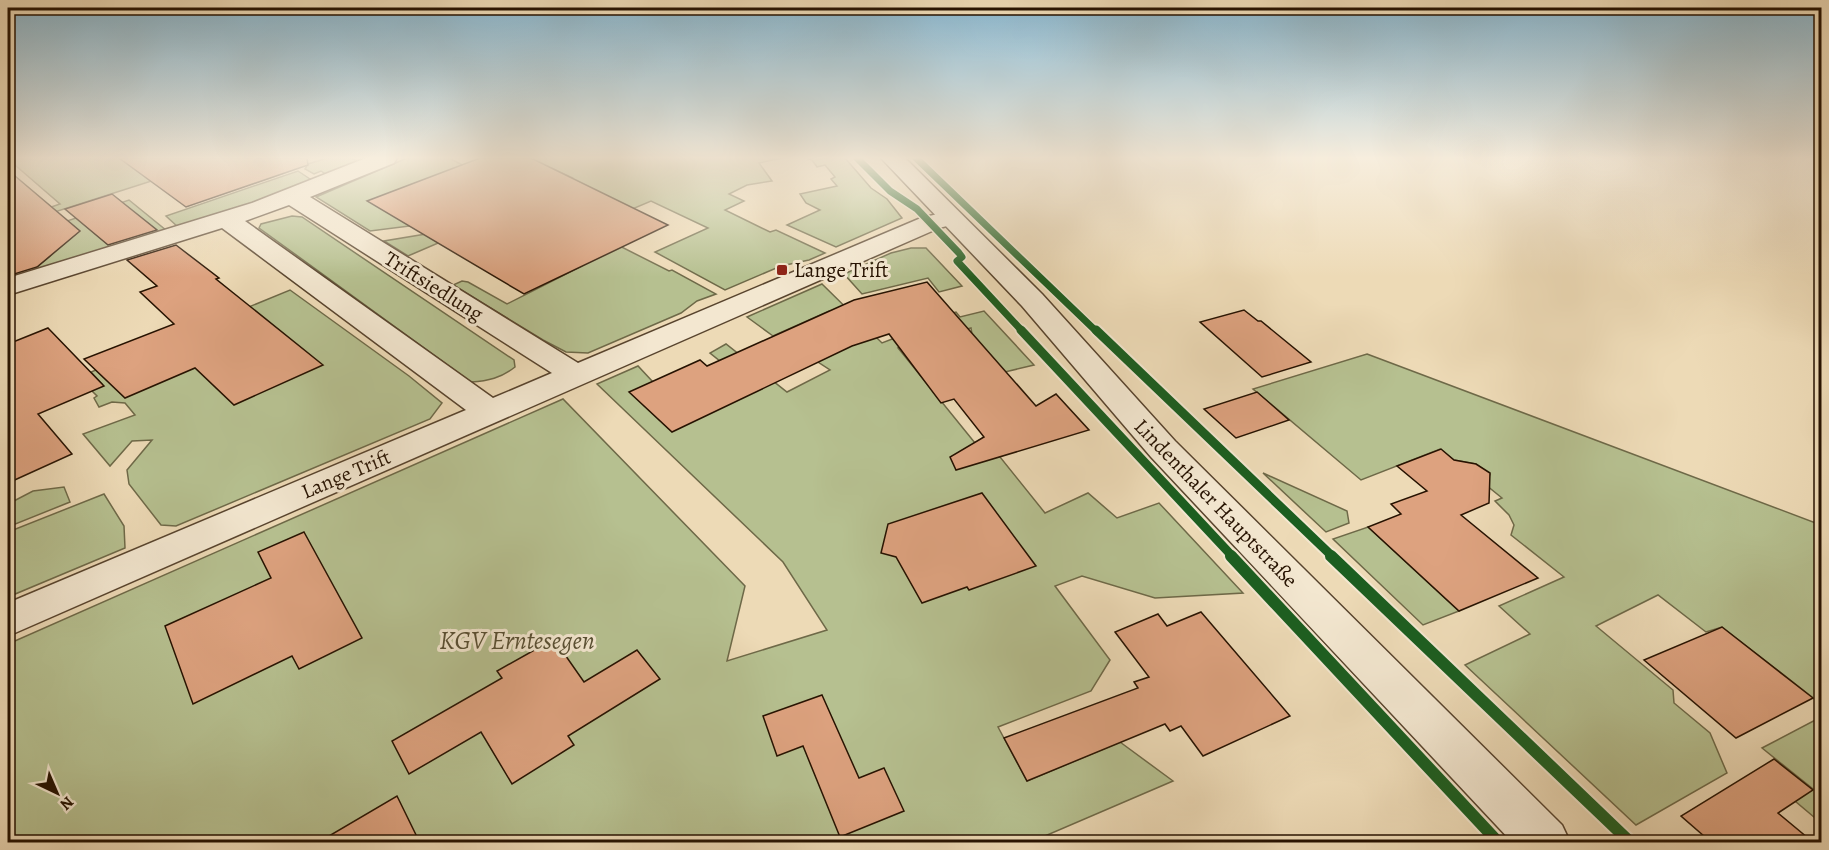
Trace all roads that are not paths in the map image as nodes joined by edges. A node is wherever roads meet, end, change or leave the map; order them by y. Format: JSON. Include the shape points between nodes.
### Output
{"nodes":[{"id":1,"x":291,"y":198,"type":"edge"},
{"id":2,"x":294,"y":198,"type":"edge"},
{"id":3,"x":930,"y":198,"type":"edge"},
{"id":4,"x":950,"y":218,"type":"junction"},
{"id":5,"x":227,"y":220,"type":"junction"},
{"id":6,"x":8,"y":287,"type":"edge"},
{"id":7,"x":576,"y":375,"type":"junction"},
{"id":8,"x":490,"y":412,"type":"junction"},
{"id":9,"x":8,"y":620,"type":"edge"},
{"id":10,"x":1545,"y":843,"type":"edge"}],
"edges":[{"from":1,"to":5,"type":"street"},
{"from":2,"to":7,"type":"street","name":"Triftsiedlung"},
{"from":3,"to":4,"type":"street","name":"Lindenthaler Hauptstraße"},
{"from":4,"to":7,"type":"street","name":"Lange Trift","via":[[920,227]]},
{"from":4,"to":10,"type":"street","name":"Lindenthaler Hauptstraße","via":[[1032,300],[1163,449]]},
{"from":5,"to":6,"type":"street"},
{"from":5,"to":8,"type":"street"},
{"from":7,"to":8,"type":"street","name":"Lange Trift"},
{"from":8,"to":9,"type":"street","name":"Lange Trift"}]}
